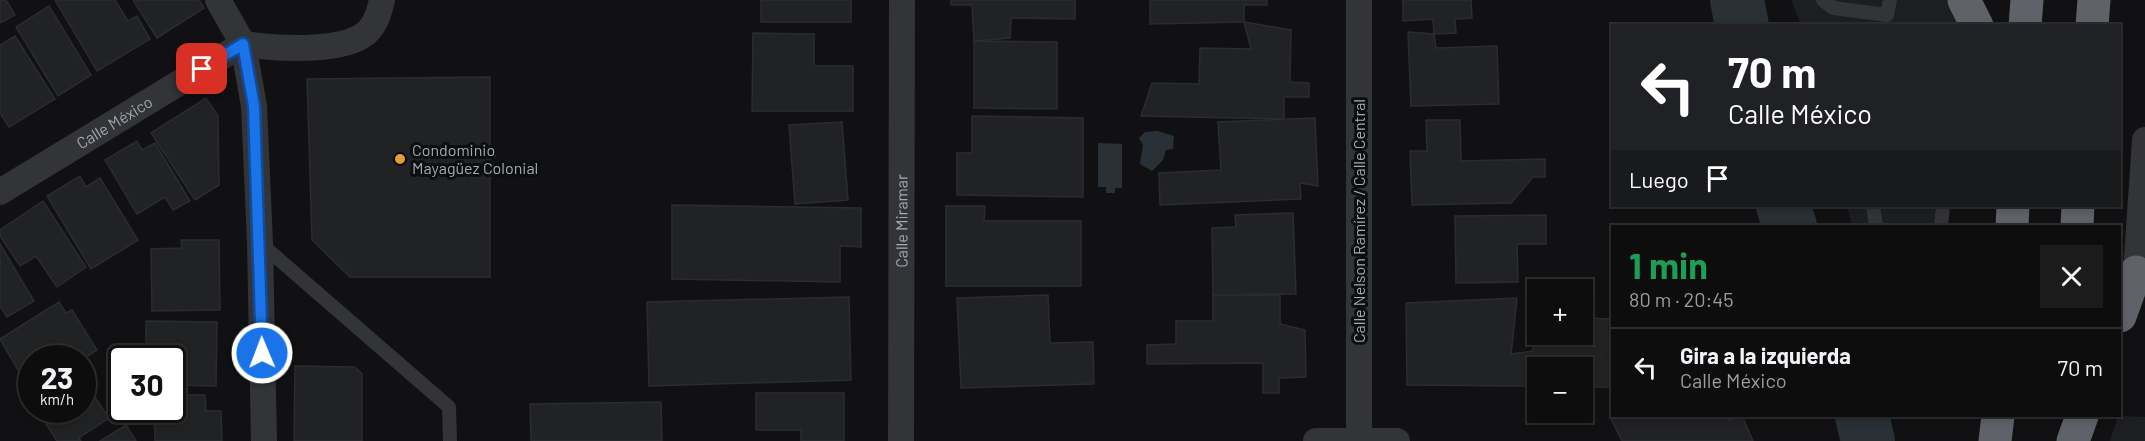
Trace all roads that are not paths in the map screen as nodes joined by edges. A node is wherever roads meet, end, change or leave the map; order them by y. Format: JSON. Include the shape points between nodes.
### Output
{"nodes":[{"id":1,"x":218,"y":0,"type":"edge"},
{"id":2,"x":382,"y":0,"type":"edge"},
{"id":3,"x":902,"y":0,"type":"edge"},
{"id":4,"x":1359,"y":0,"type":"edge"},
{"id":5,"x":1823,"y":0,"type":"edge"},
{"id":6,"x":1890,"y":0,"type":"edge"},
{"id":7,"x":1964,"y":0,"type":"edge"},
{"id":8,"x":2027,"y":0,"type":"edge"},
{"id":9,"x":2094,"y":0,"type":"edge"},
{"id":10,"x":1887,"y":20,"type":"edge"},
{"id":11,"x":1976,"y":24,"type":"edge"},
{"id":12,"x":2025,"y":24,"type":"edge"},
{"id":13,"x":2092,"y":24,"type":"edge"},
{"id":14,"x":243,"y":44,"type":"junction"},
{"id":15,"x":2145,"y":140,"type":"edge"},
{"id":16,"x":0,"y":192,"type":"edge"},
{"id":17,"x":1873,"y":207,"type":"edge"},
{"id":18,"x":1943,"y":207,"type":"edge"},
{"id":19,"x":2013,"y":207,"type":"edge"},
{"id":20,"x":2078,"y":207,"type":"edge"},
{"id":21,"x":1876,"y":225,"type":"edge"},
{"id":22,"x":1941,"y":225,"type":"edge"},
{"id":23,"x":2012,"y":225,"type":"edge"},
{"id":24,"x":2077,"y":225,"type":"edge"},
{"id":25,"x":260,"y":243,"type":"junction"},
{"id":26,"x":2141,"y":272,"type":"edge"},
{"id":27,"x":2121,"y":314,"type":"edge"},
{"id":28,"x":1998,"y":417,"type":"edge"},
{"id":29,"x":2064,"y":417,"type":"edge"},
{"id":30,"x":2082,"y":417,"type":"edge"},
{"id":31,"x":264,"y":441,"type":"edge"},
{"id":32,"x":450,"y":441,"type":"edge"},
{"id":33,"x":901,"y":441,"type":"edge"},
{"id":34,"x":1316,"y":441,"type":"edge"},
{"id":35,"x":1359,"y":441,"type":"edge"},
{"id":36,"x":1397,"y":441,"type":"edge"},
{"id":37,"x":1995,"y":441,"type":"edge"},
{"id":38,"x":2062,"y":441,"type":"edge"},
{"id":39,"x":2073,"y":441,"type":"edge"}],
"edges":[{"from":1,"to":14,"type":"street"},
{"from":2,"to":14,"type":"street","via":[[378,17],[364,35],[347,43],[279,49]]},
{"from":3,"to":33,"type":"street","name":"Calle Miramar"},
{"from":4,"to":35,"type":"street","name":"Calle Nelson Ramírez / Calle Central"},
{"from":5,"to":10,"type":"lane","via":[[1833,8]]},
{"from":6,"to":10,"type":"lane"},
{"from":7,"to":11,"type":"highway"},
{"from":8,"to":12,"type":"highway"},
{"from":9,"to":13,"type":"highway"},
{"from":14,"to":16,"type":"street","name":"Calle México"},
{"from":14,"to":25,"type":"street","via":[[254,106]]},
{"from":15,"to":26,"type":"street"},
{"from":17,"to":21,"type":"lane"},
{"from":18,"to":22,"type":"lane"},
{"from":19,"to":23,"type":"highway"},
{"from":20,"to":24,"type":"highway"},
{"from":25,"to":31,"type":"street"},
{"from":25,"to":32,"type":"lane","via":[[449,407]]},
{"from":26,"to":27,"type":"highway"},
{"from":28,"to":37,"type":"highway"},
{"from":29,"to":38,"type":"highway"},
{"from":30,"to":39,"type":"highway"},
{"from":34,"to":35,"type":"street"},
{"from":35,"to":36,"type":"street"}]}
